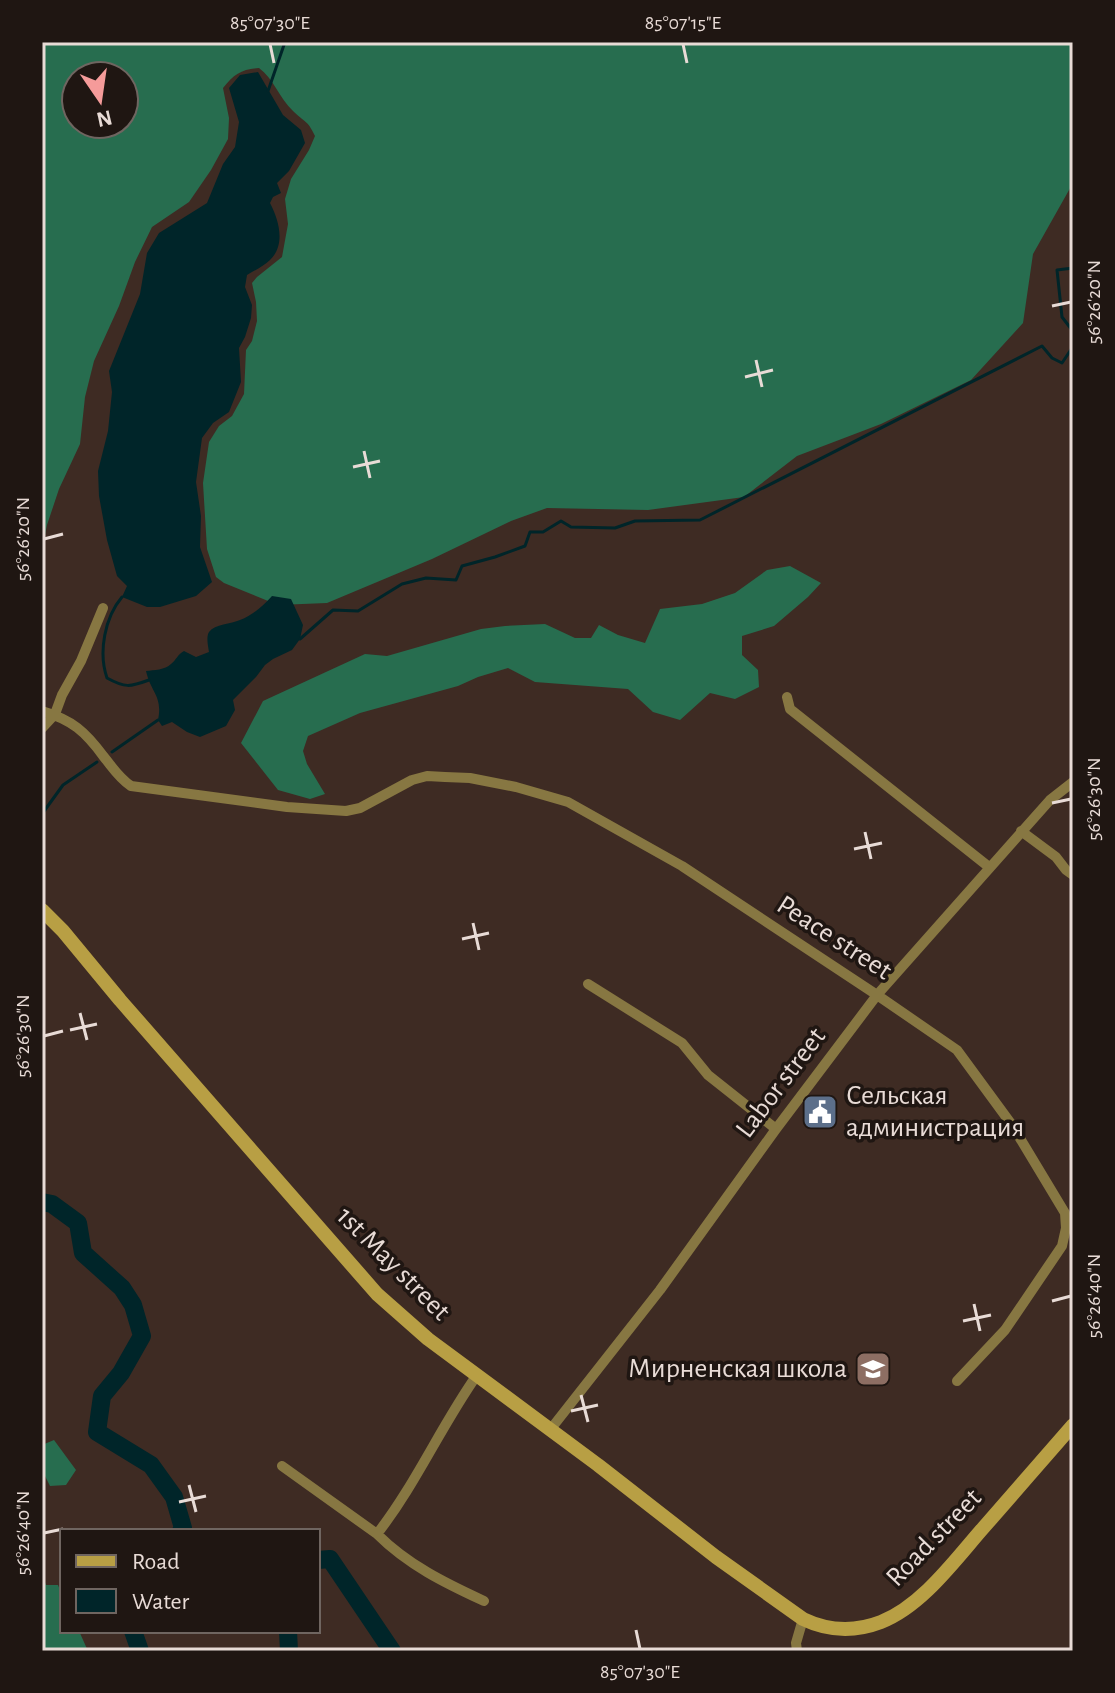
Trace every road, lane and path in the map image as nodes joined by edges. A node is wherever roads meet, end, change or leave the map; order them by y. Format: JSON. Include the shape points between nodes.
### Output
{"nodes":[{"id":1,"x":103,"y":608,"type":"dead end"},
{"id":2,"x":787,"y":697,"type":"dead end"},
{"id":3,"x":42,"y":711,"type":"edge"},
{"id":4,"x":55,"y":714,"type":"junction"},
{"id":5,"x":42,"y":728,"type":"edge"},
{"id":6,"x":1073,"y":782,"type":"edge"},
{"id":7,"x":1021,"y":831,"type":"junction"},
{"id":8,"x":989,"y":867,"type":"junction"},
{"id":9,"x":1073,"y":875,"type":"edge"},
{"id":10,"x":42,"y":910,"type":"edge"},
{"id":11,"x":588,"y":984,"type":"dead end"},
{"id":12,"x":877,"y":995,"type":"junction"},
{"id":13,"x":776,"y":1129,"type":"junction"},
{"id":14,"x":477,"y":1375,"type":"junction"},
{"id":15,"x":957,"y":1381,"type":"dead end"},
{"id":16,"x":1073,"y":1425,"type":"edge"},
{"id":17,"x":550,"y":1430,"type":"junction"},
{"id":18,"x":282,"y":1466,"type":"dead end"},
{"id":19,"x":377,"y":1534,"type":"junction"},
{"id":20,"x":484,"y":1601,"type":"dead end"},
{"id":21,"x":803,"y":1619,"type":"junction"},
{"id":22,"x":797,"y":1651,"type":"edge"}],
"edges":[{"from":1,"to":4,"type":"street"},
{"from":2,"to":8,"type":"street","via":[[790,709]]},
{"from":3,"to":4,"type":"street"},
{"from":4,"to":5,"type":"street"},
{"from":4,"to":12,"type":"street","name":"Peace street","via":[[88,737],[131,786],[171,793],[346,811],[427,776],[470,778],[568,802],[682,866]]},
{"from":6,"to":7,"type":"street","name":"Labor street"},
{"from":7,"to":8,"type":"street","name":"Labor street"},
{"from":7,"to":9,"type":"street"},
{"from":8,"to":12,"type":"street","name":"Labor street"},
{"from":10,"to":14,"type":"street","name":"1st May street","via":[[377,1294]]},
{"from":11,"to":13,"type":"street","via":[[682,1043],[708,1075]]},
{"from":12,"to":13,"type":"street","name":"Labor street"},
{"from":12,"to":15,"type":"street","name":"Peace street","via":[[957,1050],[1012,1125],[1067,1221],[1062,1246],[1005,1330]]},
{"from":13,"to":17,"type":"street","name":"Labor street"},
{"from":14,"to":17,"type":"street","name":"1st May street"},
{"from":14,"to":19,"type":"street"},
{"from":16,"to":21,"type":"street","name":"Road street","via":[[914,1602],[863,1627],[840,1630]]},
{"from":17,"to":21,"type":"street","name":"1st May street"},
{"from":18,"to":19,"type":"street"},
{"from":19,"to":20,"type":"street","via":[[411,1563]]},
{"from":21,"to":22,"type":"street"}]}
